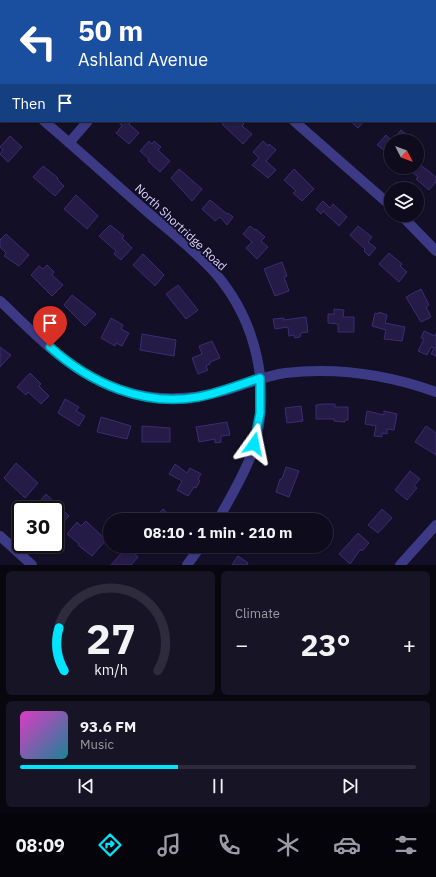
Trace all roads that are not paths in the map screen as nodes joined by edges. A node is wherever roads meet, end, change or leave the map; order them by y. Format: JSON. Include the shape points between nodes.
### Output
{"nodes":[{"id":1,"x":45,"y":122,"type":"edge"},
{"id":2,"x":87,"y":122,"type":"edge"},
{"id":3,"x":295,"y":122,"type":"edge"},
{"id":4,"x":69,"y":143,"type":"junction"},
{"id":5,"x":384,"y":200,"type":"edge"},
{"id":6,"x":408,"y":222,"type":"edge"},
{"id":7,"x":436,"y":251,"type":"edge"},
{"id":8,"x":0,"y":301,"type":"edge"},
{"id":9,"x":260,"y":378,"type":"junction"},
{"id":10,"x":436,"y":392,"type":"edge"},
{"id":11,"x":222,"y":513,"type":"edge"},
{"id":12,"x":436,"y":525,"type":"edge"},
{"id":13,"x":0,"y":536,"type":"edge"},
{"id":14,"x":195,"y":553,"type":"edge"},
{"id":15,"x":32,"y":565,"type":"edge"},
{"id":16,"x":186,"y":565,"type":"edge"},
{"id":17,"x":400,"y":565,"type":"edge"}],
"edges":[{"from":1,"to":4,"type":"street","name":"North Shortridge Road"},
{"from":2,"to":4,"type":"street"},
{"from":3,"to":5,"type":"street"},
{"from":4,"to":9,"type":"street","name":"North Shortridge Road","via":[[216,274],[232,296],[247,324]]},
{"from":6,"to":7,"type":"street"},
{"from":8,"to":9,"type":"street","via":[[71,364],[97,381],[123,391],[158,398],[190,398]]},
{"from":9,"to":10,"type":"street","via":[[336,370],[381,375]]},
{"from":9,"to":11,"type":"street","name":"North Shortridge Road","via":[[260,417],[252,452],[240,482]]},
{"from":12,"to":17,"type":"street"},
{"from":13,"to":15,"type":"street"},
{"from":14,"to":16,"type":"street"}]}
